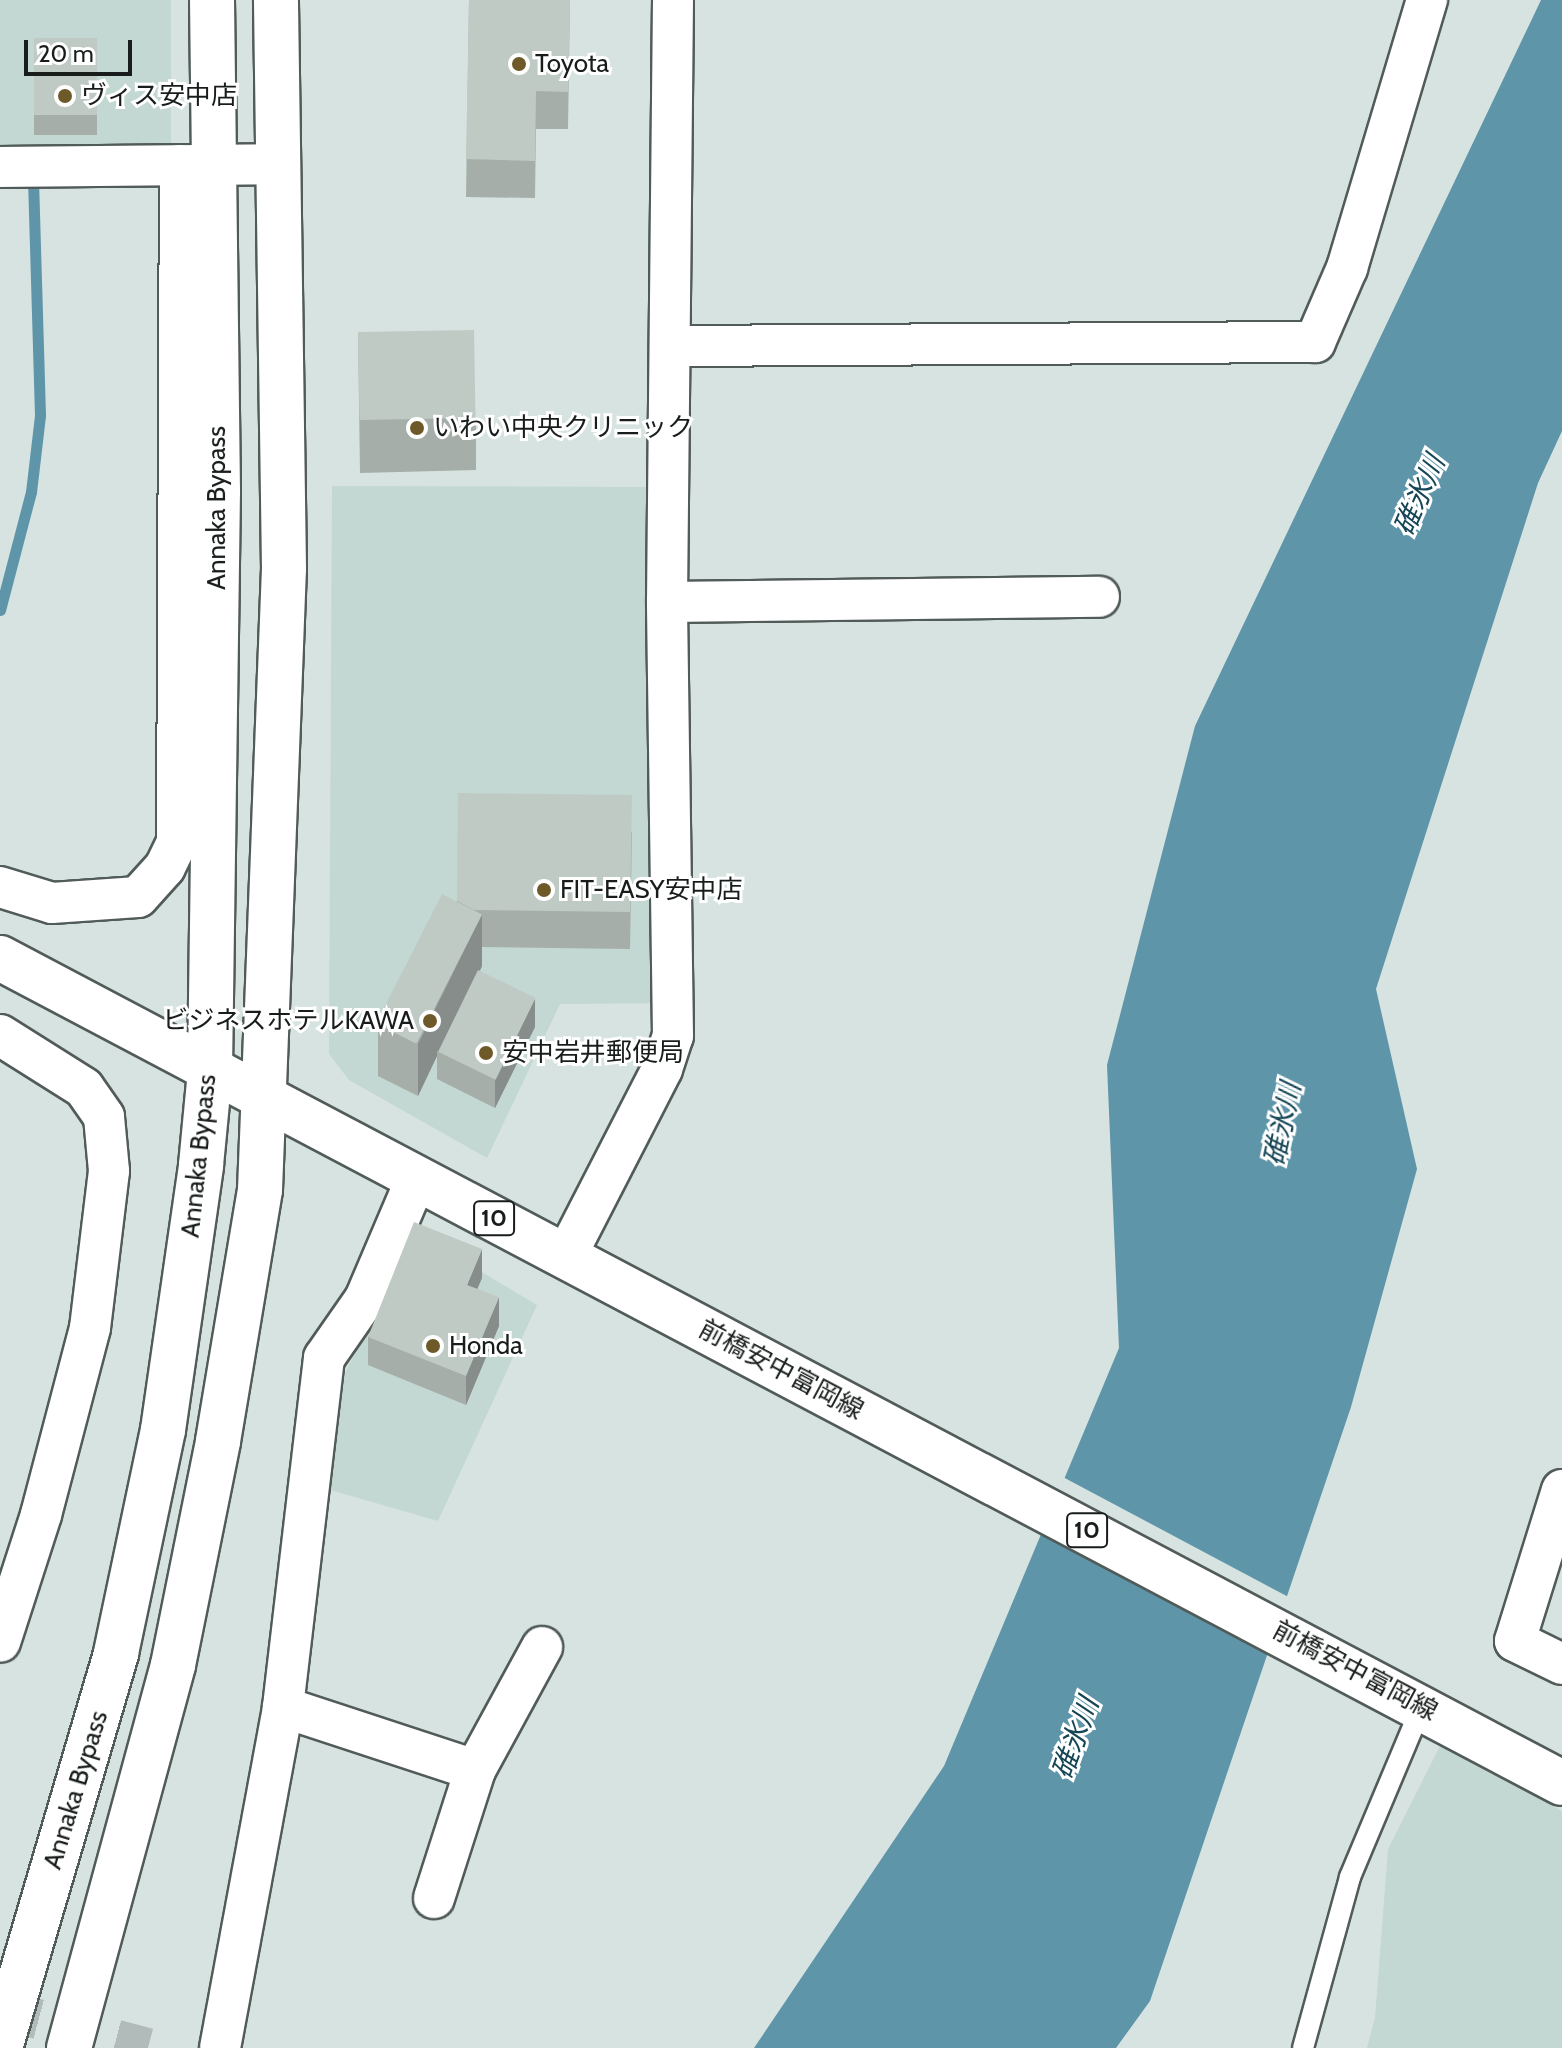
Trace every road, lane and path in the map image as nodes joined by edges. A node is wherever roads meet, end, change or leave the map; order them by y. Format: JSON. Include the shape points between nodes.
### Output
{"nodes":[{"id":1,"x":212,"y":0,"type":"edge"},
{"id":2,"x":276,"y":0,"type":"edge"},
{"id":3,"x":673,"y":0,"type":"edge"},
{"id":4,"x":1427,"y":0,"type":"edge"},
{"id":5,"x":278,"y":164,"type":"junction"},
{"id":6,"x":197,"y":165,"type":"junction"},
{"id":7,"x":0,"y":167,"type":"edge"},
{"id":8,"x":673,"y":346,"type":"junction"},
{"id":9,"x":1099,"y":597,"type":"dead end"},
{"id":10,"x":667,"y":602,"type":"junction"},
{"id":11,"x":196,"y":795,"type":"junction"},
{"id":12,"x":0,"y":887,"type":"edge"},
{"id":13,"x":0,"y":958,"type":"edge"},
{"id":14,"x":0,"y":1035,"type":"edge"},
{"id":15,"x":210,"y":1071,"type":"junction"},
{"id":16,"x":267,"y":1102,"type":"junction"},
{"id":17,"x":417,"y":1177,"type":"junction"},
{"id":18,"x":566,"y":1256,"type":"junction"},
{"id":19,"x":1562,"y":1490,"type":"edge"},
{"id":20,"x":0,"y":1642,"type":"edge"},
{"id":21,"x":542,"y":1647,"type":"dead end"},
{"id":22,"x":1562,"y":1664,"type":"edge"},
{"id":23,"x":1410,"y":1700,"type":"junction"},
{"id":24,"x":283,"y":1707,"type":"junction"},
{"id":25,"x":475,"y":1770,"type":"junction"},
{"id":26,"x":1562,"y":1783,"type":"edge"},
{"id":27,"x":434,"y":1898,"type":"dead end"},
{"id":28,"x":18,"y":1984,"type":"junction"},
{"id":29,"x":82,"y":2004,"type":"junction"},
{"id":30,"x":0,"y":2029,"type":"edge"},
{"id":31,"x":0,"y":2048,"type":"edge"},
{"id":32,"x":69,"y":2048,"type":"edge"},
{"id":33,"x":75,"y":2048,"type":"edge"},
{"id":34,"x":220,"y":2048,"type":"edge"},
{"id":35,"x":1303,"y":2048,"type":"edge"}],
"edges":[{"from":1,"to":6,"type":"main road","name":"Annaka Bypass"},
{"from":2,"to":5,"type":"main road"},
{"from":3,"to":8,"type":"street"},
{"from":4,"to":8,"type":"street","via":[[1347,268],[1315,342]]},
{"from":5,"to":6,"type":"street"},
{"from":5,"to":16,"type":"main road","via":[[284,569]]},
{"from":6,"to":7,"type":"street"},
{"from":6,"to":11,"type":"main road","name":"Annaka Bypass","via":[[218,491]]},
{"from":8,"to":10,"type":"street"},
{"from":9,"to":10,"type":"street"},
{"from":10,"to":18,"type":"street","via":[[673,1036],[662,1069]]},
{"from":11,"to":12,"type":"street","via":[[165,867],[138,897],[52,903]]},
{"from":11,"to":15,"type":"main road","name":"Annaka Bypass"},
{"from":13,"to":15,"type":"main road","name":"前橋安中富岡線","number":"10"},
{"from":14,"to":20,"type":"street","via":[[84,1088],[104,1117],[109,1171],[90,1328],[41,1515]]},
{"from":15,"to":16,"type":"main road","name":"前橋安中富岡線","number":"10"},
{"from":15,"to":28,"type":"main road","name":"Annaka Bypass","via":[[163,1430],[119,1639]]},
{"from":16,"to":17,"type":"main road","name":"前橋安中富岡線","number":"10"},
{"from":16,"to":29,"type":"main road","via":[[260,1190],[229,1378],[173,1665]]},
{"from":17,"to":18,"type":"main road","name":"前橋安中富岡線","number":"10"},
{"from":17,"to":24,"type":"street","via":[[365,1299],[324,1358]]},
{"from":18,"to":23,"type":"main road","name":"前橋安中富岡線","number":"10"},
{"from":19,"to":22,"type":"street","via":[[1515,1641]]},
{"from":21,"to":25,"type":"street"},
{"from":23,"to":26,"type":"main road","name":"前橋安中富岡線","number":"10"},
{"from":23,"to":35,"type":"lane","via":[[1350,1877]]},
{"from":24,"to":25,"type":"street"},
{"from":24,"to":34,"type":"street"},
{"from":25,"to":27,"type":"street"},
{"from":28,"to":30,"type":"main road"},
{"from":28,"to":31,"type":"main road","name":"Annaka Bypass"},
{"from":29,"to":32,"type":"main road"},
{"from":29,"to":33,"type":"main road"}]}
